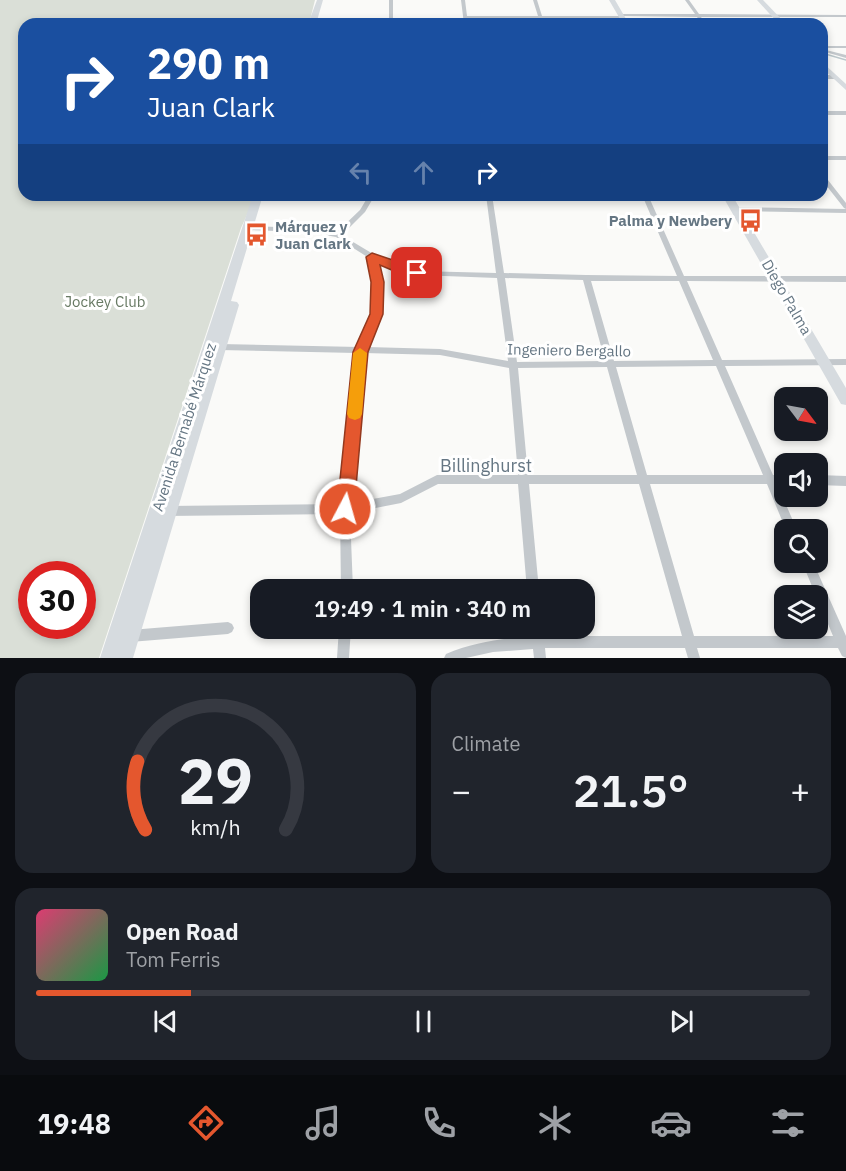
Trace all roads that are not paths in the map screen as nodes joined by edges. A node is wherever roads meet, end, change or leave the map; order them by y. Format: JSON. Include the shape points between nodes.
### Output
{"nodes":[{"id":1,"x":322,"y":0,"type":"edge"},
{"id":2,"x":392,"y":0,"type":"edge"},
{"id":3,"x":463,"y":0,"type":"edge"},
{"id":4,"x":535,"y":0,"type":"edge"},
{"id":5,"x":612,"y":0,"type":"edge"},
{"id":6,"x":687,"y":0,"type":"edge"},
{"id":7,"x":760,"y":0,"type":"edge"},
{"id":8,"x":697,"y":15,"type":"junction"},
{"id":9,"x":774,"y":15,"type":"junction"},
{"id":10,"x":621,"y":16,"type":"junction"},
{"id":11,"x":846,"y":16,"type":"edge"},
{"id":12,"x":465,"y":17,"type":"joint"},
{"id":13,"x":541,"y":17,"type":"junction"},
{"id":14,"x":314,"y":18,"type":"edge"},
{"id":15,"x":318,"y":18,"type":"edge"},
{"id":16,"x":391,"y":18,"type":"edge"},
{"id":17,"x":699,"y":18,"type":"edge"},
{"id":18,"x":777,"y":18,"type":"edge"},
{"id":19,"x":846,"y":47,"type":"edge"},
{"id":20,"x":828,"y":48,"type":"edge"},
{"id":21,"x":828,"y":51,"type":"edge"},
{"id":22,"x":828,"y":56,"type":"edge"},
{"id":23,"x":846,"y":59,"type":"edge"},
{"id":24,"x":828,"y":70,"type":"edge"},
{"id":25,"x":828,"y":77,"type":"edge"},
{"id":26,"x":834,"y":77,"type":"junction"},
{"id":27,"x":846,"y":88,"type":"edge"},
{"id":28,"x":828,"y":113,"type":"edge"},
{"id":29,"x":846,"y":113,"type":"edge"},
{"id":30,"x":828,"y":158,"type":"edge"},
{"id":31,"x":846,"y":158,"type":"edge"},
{"id":32,"x":828,"y":184,"type":"edge"},
{"id":33,"x":257,"y":201,"type":"edge"},
{"id":34,"x":262,"y":201,"type":"edge"},
{"id":35,"x":369,"y":201,"type":"edge"},
{"id":36,"x":490,"y":201,"type":"edge"},
{"id":37,"x":648,"y":201,"type":"edge"},
{"id":38,"x":731,"y":201,"type":"edge"},
{"id":39,"x":736,"y":209,"type":"junction"},
{"id":40,"x":846,"y":209,"type":"edge"},
{"id":41,"x":251,"y":228,"type":"junction"},
{"id":42,"x":338,"y":235,"type":"junction"},
{"id":43,"x":372,"y":257,"type":"junction"},
{"id":44,"x":501,"y":277,"type":"junction"},
{"id":45,"x":586,"y":278,"type":"junction"},
{"id":46,"x":682,"y":278,"type":"junction"},
{"id":47,"x":777,"y":278,"type":"junction"},
{"id":48,"x":846,"y":279,"type":"edge"},
{"id":49,"x":220,"y":347,"type":"junction"},
{"id":50,"x":360,"y":352,"type":"junction"},
{"id":51,"x":825,"y":362,"type":"junction"},
{"id":52,"x":846,"y":362,"type":"edge"},
{"id":53,"x":719,"y":363,"type":"junction"},
{"id":54,"x":513,"y":365,"type":"junction"},
{"id":55,"x":611,"y":366,"type":"junction"},
{"id":56,"x":846,"y":400,"type":"edge"},
{"id":57,"x":770,"y":479,"type":"junction"},
{"id":58,"x":774,"y":479,"type":"edge"},
{"id":59,"x":828,"y":480,"type":"edge"},
{"id":60,"x":524,"y":481,"type":"junction"},
{"id":61,"x":643,"y":481,"type":"junction"},
{"id":62,"x":846,"y":481,"type":"edge"},
{"id":63,"x":345,"y":509,"type":"junction"},
{"id":64,"x":162,"y":511,"type":"junction"},
{"id":65,"x":787,"y":519,"type":"edge"},
{"id":66,"x":812,"y":573,"type":"edge"},
{"id":67,"x":347,"y":579,"type":"edge"},
{"id":68,"x":532,"y":579,"type":"edge"},
{"id":69,"x":228,"y":628,"type":"dead end"},
{"id":70,"x":130,"y":636,"type":"junction"},
{"id":71,"x":595,"y":638,"type":"edge"},
{"id":72,"x":344,"y":639,"type":"edge"},
{"id":73,"x":522,"y":639,"type":"edge"},
{"id":74,"x":538,"y":639,"type":"edge"},
{"id":75,"x":689,"y":642,"type":"junction"},
{"id":76,"x":845,"y":645,"type":"edge"},
{"id":77,"x":110,"y":658,"type":"edge"},
{"id":78,"x":123,"y":658,"type":"edge"},
{"id":79,"x":343,"y":658,"type":"edge"},
{"id":80,"x":450,"y":658,"type":"edge"},
{"id":81,"x":540,"y":658,"type":"edge"},
{"id":82,"x":694,"y":658,"type":"edge"}],
"edges":[{"from":1,"to":14,"type":"main road"},
{"from":1,"to":15,"type":"main road"},
{"from":2,"to":16,"type":"street"},
{"from":3,"to":12,"type":"street"},
{"from":4,"to":13,"type":"street"},
{"from":5,"to":10,"type":"main road"},
{"from":6,"to":8,"type":"street"},
{"from":7,"to":9,"type":"main road"},
{"from":8,"to":9,"type":"street"},
{"from":8,"to":10,"type":"street"},
{"from":8,"to":17,"type":"street"},
{"from":9,"to":11,"type":"street"},
{"from":9,"to":18,"type":"main road"},
{"from":10,"to":13,"type":"street"},
{"from":12,"to":13,"type":"street"},
{"from":19,"to":20,"type":"street"},
{"from":21,"to":23,"type":"street"},
{"from":22,"to":23,"type":"street"},
{"from":24,"to":26,"type":"main road"},
{"from":25,"to":26,"type":"street"},
{"from":26,"to":27,"type":"main road"},
{"from":28,"to":29,"type":"street"},
{"from":30,"to":31,"type":"street"},
{"from":32,"to":40,"type":"street"},
{"from":33,"to":41,"type":"main road","name":"Avenida Bernabé Márquez"},
{"from":34,"to":41,"type":"main road","name":"Avenida Bernabé Márquez"},
{"from":35,"to":42,"type":"street"},
{"from":36,"to":44,"type":"street"},
{"from":37,"to":46,"type":"street"},
{"from":38,"to":39,"type":"main road","name":"Diego Palma"},
{"from":39,"to":40,"type":"street"},
{"from":39,"to":47,"type":"main road","name":"Diego Palma"},
{"from":41,"to":42,"type":"street"},
{"from":41,"to":49,"type":"main road","name":"Avenida Bernabé Márquez"},
{"from":41,"to":64,"type":"main road","name":"Avenida Bernabé Márquez"},
{"from":42,"to":43,"type":"street"},
{"from":43,"to":44,"type":"street","via":[[417,273]]},
{"from":43,"to":50,"type":"street","via":[[377,314]]},
{"from":44,"to":45,"type":"street"},
{"from":44,"to":54,"type":"street"},
{"from":45,"to":46,"type":"street"},
{"from":45,"to":55,"type":"street"},
{"from":46,"to":47,"type":"street"},
{"from":46,"to":53,"type":"street"},
{"from":47,"to":48,"type":"street"},
{"from":47,"to":51,"type":"main road","name":"Diego Palma"},
{"from":49,"to":50,"type":"street","name":"Ingeniero Bergallo"},
{"from":49,"to":64,"type":"main road","name":"Avenida Bernabé Márquez"},
{"from":50,"to":54,"type":"street","name":"Ingeniero Bergallo","via":[[440,352]]},
{"from":50,"to":63,"type":"street"},
{"from":51,"to":52,"type":"street","name":"Ingeniero Bergallo"},
{"from":51,"to":53,"type":"street","name":"Ingeniero Bergallo"},
{"from":51,"to":56,"type":"main road","name":"Diego Palma"},
{"from":53,"to":55,"type":"street","name":"Ingeniero Bergallo"},
{"from":53,"to":57,"type":"street"},
{"from":54,"to":55,"type":"street","name":"Ingeniero Bergallo"},
{"from":54,"to":60,"type":"street"},
{"from":55,"to":61,"type":"street"},
{"from":57,"to":58,"type":"street","name":"Billinghurst"},
{"from":57,"to":61,"type":"street","name":"Billinghurst"},
{"from":57,"to":65,"type":"street"},
{"from":59,"to":62,"type":"street"},
{"from":60,"to":61,"type":"street","name":"Billinghurst"},
{"from":60,"to":63,"type":"street","name":"Billinghurst","via":[[437,480],[401,498]]},
{"from":60,"to":68,"type":"street"},
{"from":61,"to":75,"type":"street"},
{"from":63,"to":64,"type":"street","name":"Billinghurst"},
{"from":63,"to":67,"type":"street"},
{"from":64,"to":70,"type":"main road","name":"Avenida Bernabé Márquez"},
{"from":64,"to":77,"type":"main road","name":"Avenida Bernabé Márquez"},
{"from":66,"to":76,"type":"street"},
{"from":69,"to":70,"type":"street"},
{"from":70,"to":78,"type":"main road","name":"Avenida Bernabé Márquez"},
{"from":71,"to":75,"type":"street"},
{"from":72,"to":79,"type":"street"},
{"from":73,"to":80,"type":"street"},
{"from":74,"to":81,"type":"street"},
{"from":75,"to":76,"type":"street"},
{"from":75,"to":82,"type":"street"}]}
